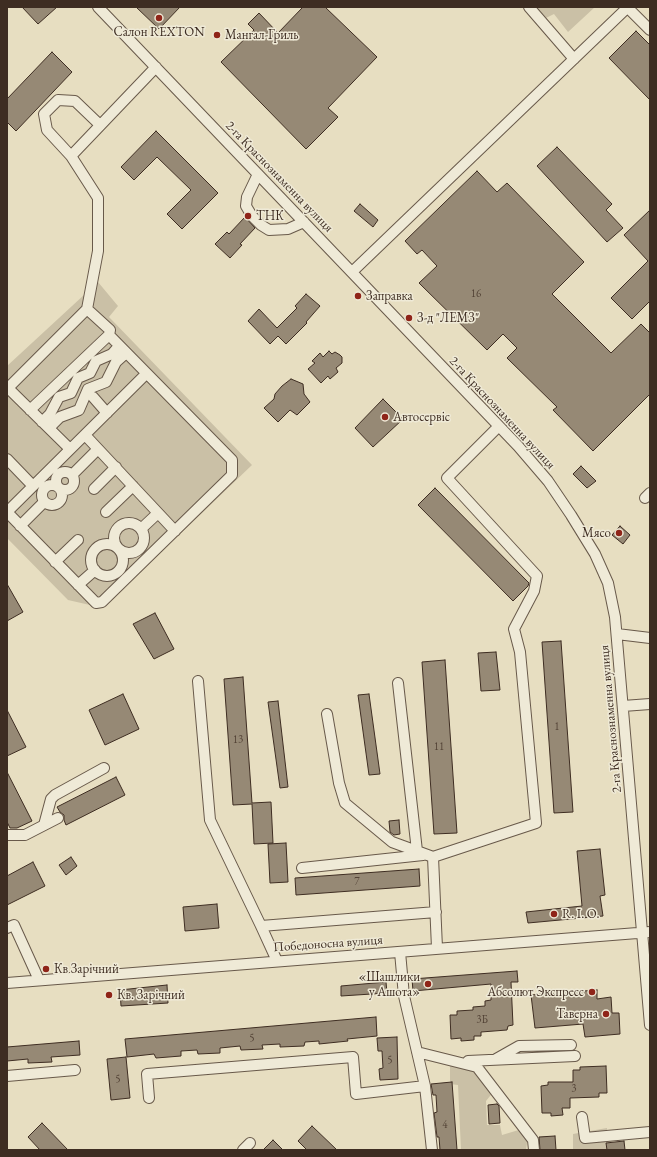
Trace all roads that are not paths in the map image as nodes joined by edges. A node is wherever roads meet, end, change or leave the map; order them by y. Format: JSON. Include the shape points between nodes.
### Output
{"nodes":[{"id":1,"x":98,"y":7,"type":"edge"},
{"id":2,"x":529,"y":7,"type":"edge"},
{"id":3,"x":627,"y":7,"type":"edge"},
{"id":4,"x":650,"y":30,"type":"edge"},
{"id":5,"x":574,"y":59,"type":"junction"},
{"id":6,"x":156,"y":67,"type":"junction"},
{"id":7,"x":100,"y":126,"type":"junction"},
{"id":8,"x":71,"y":156,"type":"junction"},
{"id":9,"x":258,"y":174,"type":"junction"},
{"id":10,"x":304,"y":222,"type":"junction"},
{"id":11,"x":352,"y":272,"type":"junction"},
{"id":12,"x":87,"y":309,"type":"junction"},
{"id":13,"x":108,"y":335,"type":"junction"},
{"id":14,"x":122,"y":350,"type":"junction"},
{"id":15,"x":146,"y":374,"type":"junction"},
{"id":16,"x":7,"y":389,"type":"edge"},
{"id":17,"x":93,"y":397,"type":"dead end"},
{"id":18,"x":30,"y":410,"type":"junction"},
{"id":19,"x":107,"y":413,"type":"junction"},
{"id":20,"x":45,"y":425,"type":"junction"},
{"id":21,"x":499,"y":426,"type":"junction"},
{"id":22,"x":85,"y":435,"type":"junction"},
{"id":23,"x":98,"y":449,"type":"junction"},
{"id":24,"x":70,"y":450,"type":"junction"},
{"id":25,"x":7,"y":459,"type":"edge"},
{"id":26,"x":116,"y":468,"type":"junction"},
{"id":27,"x":33,"y":486,"type":"junction"},
{"id":28,"x":133,"y":486,"type":"junction"},
{"id":29,"x":58,"y":488,"type":"junction"},
{"id":30,"x":94,"y":489,"type":"dead end"},
{"id":31,"x":44,"y":502,"type":"junction"},
{"id":32,"x":7,"y":512,"type":"edge"},
{"id":33,"x":106,"y":512,"type":"dead end"},
{"id":34,"x":158,"y":513,"type":"junction"},
{"id":35,"x":20,"y":526,"type":"junction"},
{"id":36,"x":141,"y":529,"type":"junction"},
{"id":37,"x":175,"y":531,"type":"junction"},
{"id":38,"x":78,"y":540,"type":"dead end"},
{"id":39,"x":117,"y":548,"type":"junction"},
{"id":40,"x":55,"y":562,"type":"junction"},
{"id":41,"x":95,"y":570,"type":"junction"},
{"id":42,"x":78,"y":585,"type":"junction"},
{"id":43,"x":617,"y":634,"type":"junction"},
{"id":44,"x":650,"y":638,"type":"edge"},
{"id":45,"x":198,"y":681,"type":"dead end"},
{"id":46,"x":398,"y":683,"type":"dead end"},
{"id":47,"x":650,"y":704,"type":"edge"},
{"id":48,"x":623,"y":706,"type":"junction"},
{"id":49,"x":327,"y":714,"type":"dead end"},
{"id":50,"x":104,"y":768,"type":"dead end"},
{"id":51,"x":58,"y":818,"type":"dead end"},
{"id":52,"x":44,"y":825,"type":"junction"},
{"id":53,"x":7,"y":835,"type":"edge"},
{"id":54,"x":425,"y":855,"type":"junction"},
{"id":55,"x":302,"y":868,"type":"dead end"},
{"id":56,"x":436,"y":912,"type":"junction"},
{"id":57,"x":262,"y":926,"type":"junction"},
{"id":58,"x":7,"y":928,"type":"edge"},
{"id":59,"x":646,"y":932,"type":"edge"},
{"id":60,"x":437,"y":948,"type":"junction"},
{"id":61,"x":400,"y":952,"type":"junction"},
{"id":62,"x":277,"y":961,"type":"junction"},
{"id":63,"x":39,"y":980,"type":"junction"},
{"id":64,"x":7,"y":983,"type":"edge"},
{"id":65,"x":650,"y":1025,"type":"edge"},
{"id":66,"x":571,"y":1045,"type":"dead end"},
{"id":67,"x":417,"y":1052,"type":"junction"},
{"id":68,"x":575,"y":1056,"type":"dead end"},
{"id":69,"x":494,"y":1060,"type":"junction"},
{"id":70,"x":456,"y":1062,"type":"junction"},
{"id":71,"x":75,"y":1070,"type":"dead end"},
{"id":72,"x":7,"y":1076,"type":"edge"},
{"id":73,"x":425,"y":1086,"type":"junction"},
{"id":74,"x":149,"y":1098,"type":"dead end"},
{"id":75,"x":582,"y":1117,"type":"dead end"},
{"id":76,"x":650,"y":1132,"type":"edge"},
{"id":77,"x":432,"y":1150,"type":"edge"},
{"id":78,"x":534,"y":1150,"type":"edge"}],
"edges":[{"from":1,"to":6,"type":"street","name":"2-га Краснознаменна вулиця"},
{"from":2,"to":5,"type":"street"},
{"from":3,"to":4,"type":"street"},
{"from":3,"to":5,"type":"street"},
{"from":5,"to":11,"type":"street"},
{"from":6,"to":7,"type":"street"},
{"from":6,"to":9,"type":"street","name":"2-га Краснознаменна вулиця"},
{"from":7,"to":8,"type":"street"},
{"from":7,"to":8,"type":"street","via":[[75,101],[58,100],[44,114],[47,130]]},
{"from":8,"to":12,"type":"street","via":[[98,198],[98,251]]},
{"from":9,"to":10,"type":"street","name":"2-га Краснознаменна вулиця"},
{"from":9,"to":10,"type":"street","via":[[247,197],[246,206],[252,216],[270,230],[288,229]]},
{"from":10,"to":11,"type":"street","name":"2-га Краснознаменна вулиця"},
{"from":11,"to":21,"type":"street","name":"2-га Краснознаменна вулиця"},
{"from":12,"to":13,"type":"street","via":[[110,330]]},
{"from":12,"to":16,"type":"street"},
{"from":13,"to":14,"type":"street"},
{"from":13,"to":18,"type":"street"},
{"from":14,"to":15,"type":"street"},
{"from":14,"to":20,"type":"street","via":[[96,361],[90,373],[78,378],[71,393],[59,398]]},
{"from":14,"to":20,"type":"street","via":[[106,382],[88,389],[79,410]]},
{"from":15,"to":19,"type":"street"},
{"from":15,"to":37,"type":"street","via":[[232,460],[232,475]]},
{"from":16,"to":18,"type":"street"},
{"from":17,"to":19,"type":"street"},
{"from":18,"to":20,"type":"street"},
{"from":19,"to":22,"type":"street"},
{"from":20,"to":24,"type":"street"},
{"from":21,"to":43,"type":"street","name":"2-га Краснознаменна вулиця","via":[[548,481],[595,554],[608,584]]},
{"from":21,"to":54,"type":"street","via":[[447,478],[537,576],[534,591],[514,629],[520,652],[536,823]]},
{"from":22,"to":23,"type":"street"},
{"from":22,"to":24,"type":"street"},
{"from":23,"to":26,"type":"street"},
{"from":23,"to":29,"type":"street","via":[[72,475],[74,483],[71,488],[66,491]]},
{"from":24,"to":27,"type":"street"},
{"from":25,"to":27,"type":"street"},
{"from":26,"to":28,"type":"street"},
{"from":26,"to":30,"type":"street"},
{"from":27,"to":32,"type":"street"},
{"from":28,"to":33,"type":"street"},
{"from":28,"to":34,"type":"street"},
{"from":29,"to":31,"type":"street","via":[[48,486],[44,490]]},
{"from":29,"to":31,"type":"street","via":[[61,493],[58,502],[50,505]]},
{"from":31,"to":35,"type":"street"},
{"from":32,"to":35,"type":"street"},
{"from":34,"to":36,"type":"street"},
{"from":34,"to":37,"type":"street"},
{"from":35,"to":40,"type":"street"},
{"from":36,"to":39,"type":"street","via":[[144,539],[140,549],[131,554]]},
{"from":36,"to":39,"type":"street","via":[[128,523],[119,527],[113,539]]},
{"from":37,"to":42,"type":"street","via":[[102,602],[96,603]]},
{"from":38,"to":40,"type":"street"},
{"from":39,"to":41,"type":"street","via":[[108,544],[94,550],[92,560]]},
{"from":39,"to":41,"type":"street","via":[[123,562],[118,571],[104,575]]},
{"from":40,"to":42,"type":"street"},
{"from":41,"to":42,"type":"street"},
{"from":43,"to":44,"type":"street"},
{"from":43,"to":48,"type":"street","name":"2-га Краснознаменна вулиця"},
{"from":45,"to":57,"type":"street","via":[[210,820]]},
{"from":46,"to":54,"type":"street"},
{"from":47,"to":48,"type":"street"},
{"from":48,"to":59,"type":"street","name":"2-га Краснознаменна вулиця"},
{"from":49,"to":54,"type":"street","via":[[345,803],[392,842]]},
{"from":50,"to":52,"type":"street","via":[[55,795],[51,799]]},
{"from":51,"to":52,"type":"street"},
{"from":52,"to":53,"type":"street","via":[[25,835]]},
{"from":54,"to":55,"type":"street"},
{"from":54,"to":56,"type":"street"},
{"from":56,"to":57,"type":"street"},
{"from":56,"to":60,"type":"street"},
{"from":57,"to":62,"type":"street"},
{"from":58,"to":63,"type":"street","via":[[14,925]]},
{"from":59,"to":60,"type":"street","name":"Победоносна вулиця"},
{"from":59,"to":65,"type":"street","name":"2-га Краснознаменна вулиця"},
{"from":60,"to":61,"type":"street","name":"Победоносна вулиця"},
{"from":61,"to":62,"type":"street","name":"Победоносна вулиця"},
{"from":61,"to":67,"type":"street","via":[[404,996]]},
{"from":62,"to":63,"type":"street","name":"Победоносна вулиця"},
{"from":63,"to":64,"type":"street","name":"Победоносна вулиця"},
{"from":66,"to":69,"type":"street","via":[[519,1046]]},
{"from":67,"to":70,"type":"street"},
{"from":67,"to":73,"type":"street"},
{"from":68,"to":69,"type":"street"},
{"from":69,"to":70,"type":"street"},
{"from":70,"to":78,"type":"street","via":[[477,1067],[533,1140]]},
{"from":71,"to":72,"type":"street"},
{"from":73,"to":74,"type":"street","via":[[356,1094],[353,1057],[147,1074]]},
{"from":73,"to":77,"type":"street"},
{"from":75,"to":76,"type":"street","via":[[585,1138]]}]}
